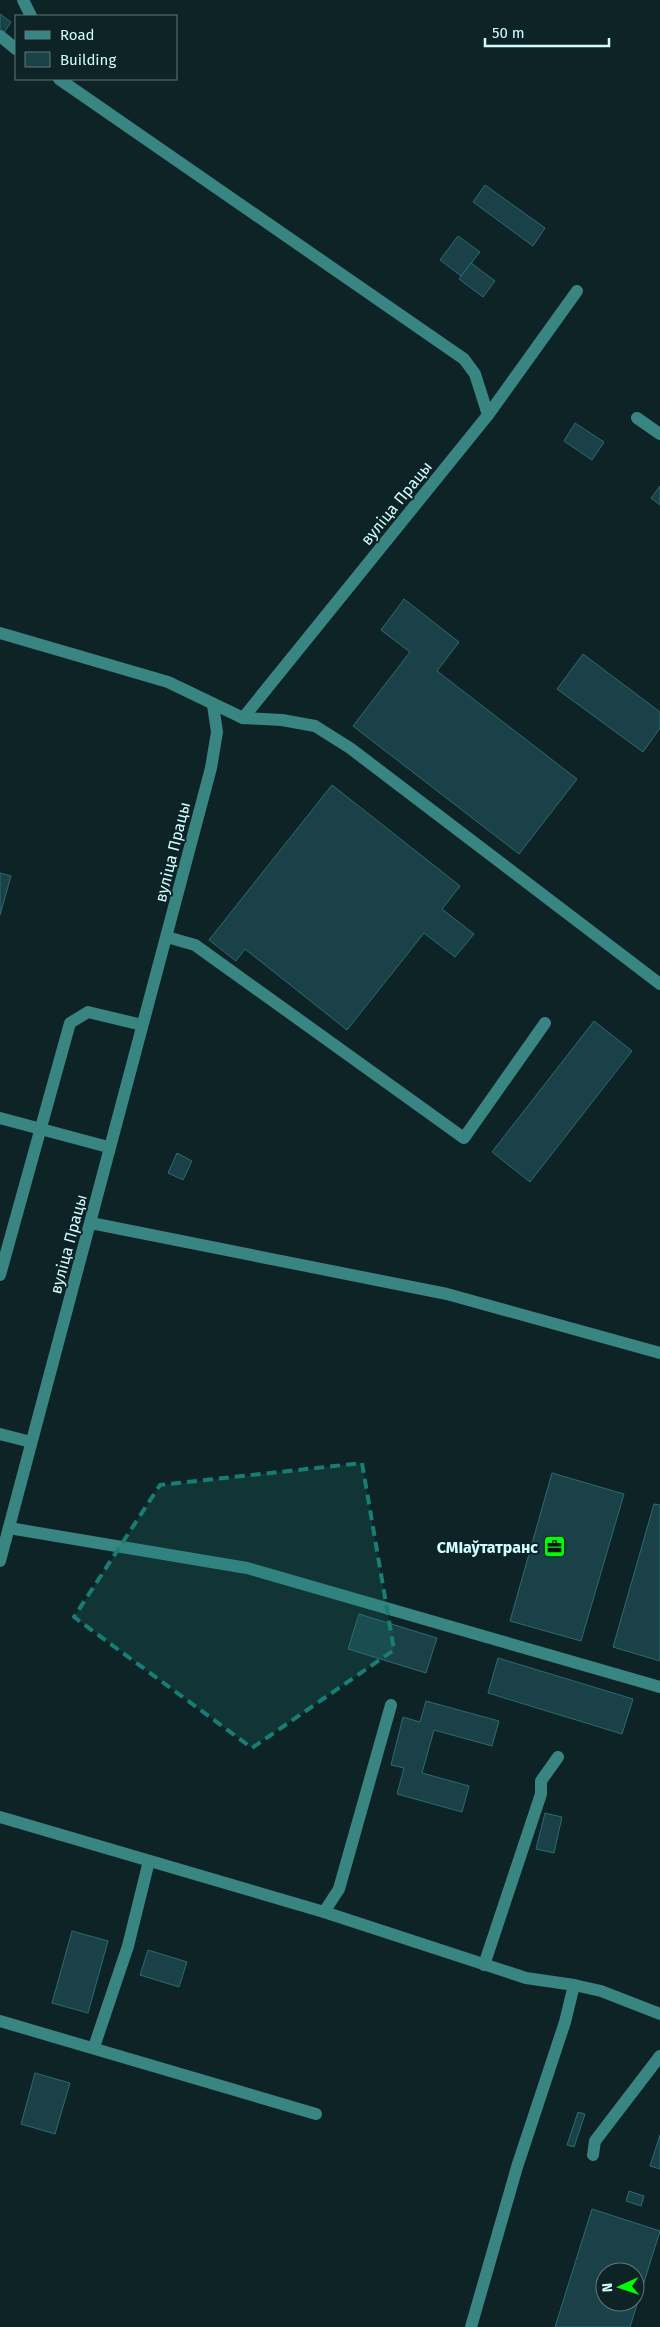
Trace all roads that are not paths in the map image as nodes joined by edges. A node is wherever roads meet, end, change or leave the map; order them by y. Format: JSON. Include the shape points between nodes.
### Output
{"nodes":[{"id":1,"x":23,"y":0,"type":"edge"},
{"id":2,"x":30,"y":15,"type":"edge"},
{"id":3,"x":0,"y":36,"type":"edge"},
{"id":4,"x":15,"y":48,"type":"edge"},
{"id":5,"x":60,"y":80,"type":"edge"},
{"id":6,"x":577,"y":291,"type":"dead end"},
{"id":7,"x":488,"y":415,"type":"junction"},
{"id":8,"x":637,"y":418,"type":"dead end"},
{"id":9,"x":660,"y":434,"type":"edge"},
{"id":10,"x":0,"y":633,"type":"edge"},
{"id":11,"x":213,"y":705,"type":"junction"},
{"id":12,"x":243,"y":718,"type":"junction"},
{"id":13,"x":167,"y":937,"type":"junction"},
{"id":14,"x":660,"y":984,"type":"edge"},
{"id":15,"x":545,"y":1023,"type":"dead end"},
{"id":16,"x":142,"y":1025,"type":"junction"},
{"id":17,"x":0,"y":1118,"type":"edge"},
{"id":18,"x":40,"y":1129,"type":"junction"},
{"id":19,"x":108,"y":1147,"type":"junction"},
{"id":20,"x":91,"y":1223,"type":"junction"},
{"id":21,"x":0,"y":1275,"type":"edge"},
{"id":22,"x":660,"y":1353,"type":"edge"},
{"id":23,"x":0,"y":1434,"type":"edge"},
{"id":24,"x":31,"y":1442,"type":"junction"},
{"id":25,"x":9,"y":1528,"type":"junction"},
{"id":26,"x":0,"y":1561,"type":"edge"},
{"id":27,"x":660,"y":1688,"type":"edge"},
{"id":28,"x":391,"y":1705,"type":"dead end"},
{"id":29,"x":558,"y":1757,"type":"dead end"},
{"id":30,"x":0,"y":1816,"type":"edge"},
{"id":31,"x":149,"y":1861,"type":"junction"},
{"id":32,"x":324,"y":1912,"type":"junction"},
{"id":33,"x":484,"y":1965,"type":"junction"},
{"id":34,"x":574,"y":1985,"type":"junction"},
{"id":35,"x":660,"y":2014,"type":"edge"},
{"id":36,"x":0,"y":2021,"type":"edge"},
{"id":37,"x":94,"y":2047,"type":"junction"},
{"id":38,"x":660,"y":2056,"type":"edge"},
{"id":39,"x":316,"y":2114,"type":"dead end"},
{"id":40,"x":593,"y":2155,"type":"dead end"},
{"id":41,"x":471,"y":2327,"type":"edge"}],
"edges":[{"from":1,"to":2,"type":"street"},
{"from":3,"to":4,"type":"street"},
{"from":5,"to":7,"type":"street","via":[[464,359],[475,374]]},
{"from":6,"to":7,"type":"street","name":"вуліца Працы"},
{"from":7,"to":12,"type":"street","name":"вуліца Працы"},
{"from":8,"to":9,"type":"street"},
{"from":10,"to":11,"type":"street","via":[[168,682]]},
{"from":11,"to":12,"type":"street"},
{"from":11,"to":13,"type":"street","name":"вуліца Працы","via":[[217,732],[211,768]]},
{"from":12,"to":14,"type":"street","via":[[315,726],[350,748]]},
{"from":13,"to":15,"type":"street","via":[[195,945],[464,1138]]},
{"from":13,"to":16,"type":"street","name":"вуліца Працы"},
{"from":16,"to":18,"type":"street","via":[[88,1012],[70,1023]]},
{"from":16,"to":19,"type":"street","name":"вуліца Працы"},
{"from":17,"to":18,"type":"street"},
{"from":18,"to":19,"type":"street"},
{"from":18,"to":21,"type":"street"},
{"from":19,"to":20,"type":"street","name":"вуліца Працы"},
{"from":20,"to":22,"type":"street","via":[[447,1294]]},
{"from":20,"to":24,"type":"street","name":"вуліца Працы"},
{"from":23,"to":24,"type":"street"},
{"from":24,"to":25,"type":"street","name":"вуліца Працы"},
{"from":25,"to":26,"type":"street","name":"вуліца Працы"},
{"from":25,"to":27,"type":"street","via":[[247,1568]]},
{"from":28,"to":32,"type":"street","via":[[339,1889]]},
{"from":29,"to":33,"type":"street","via":[[541,1781],[541,1794]]},
{"from":30,"to":31,"type":"street"},
{"from":31,"to":32,"type":"street"},
{"from":31,"to":37,"type":"street","via":[[128,1946]]},
{"from":32,"to":33,"type":"street"},
{"from":33,"to":34,"type":"street","via":[[526,1978]]},
{"from":34,"to":35,"type":"street","via":[[601,1991]]},
{"from":34,"to":41,"type":"street"},
{"from":36,"to":37,"type":"street"},
{"from":37,"to":39,"type":"street"},
{"from":38,"to":40,"type":"street","via":[[595,2142]]}]}
